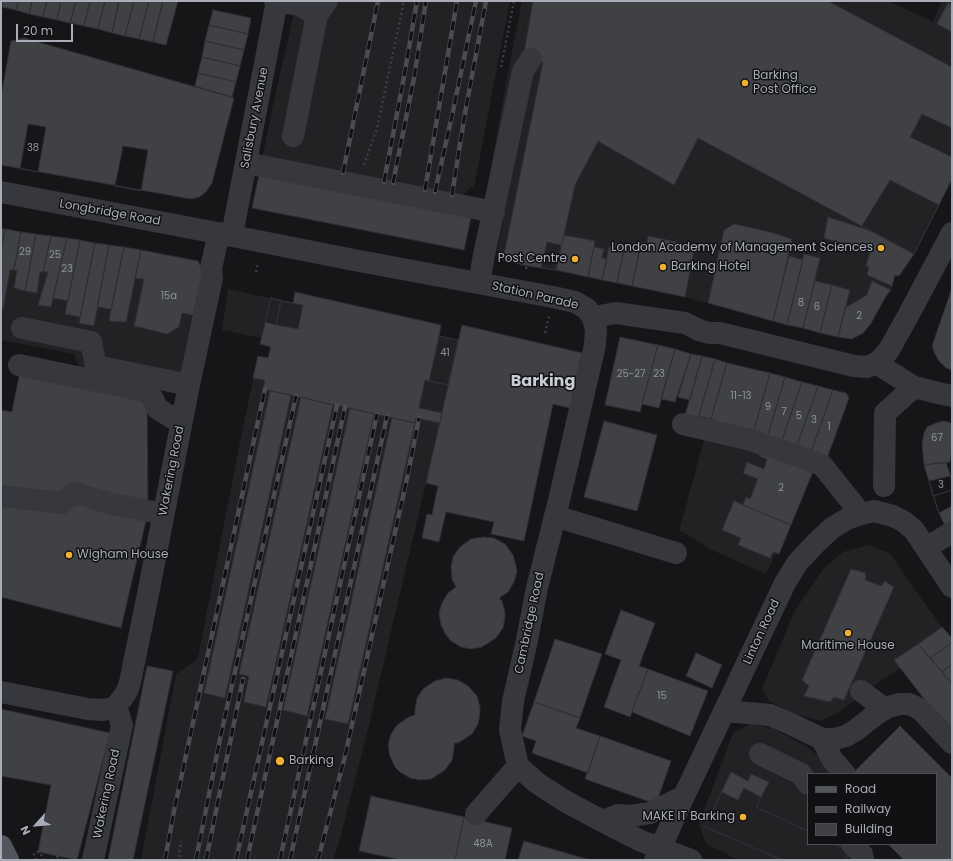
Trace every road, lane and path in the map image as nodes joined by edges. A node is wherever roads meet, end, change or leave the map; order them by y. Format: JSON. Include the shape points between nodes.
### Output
{"nodes":[{"id":1,"x":276,"y":1,"type":"edge"},
{"id":2,"x":404,"y":1,"type":"edge"},
{"id":3,"x":322,"y":8,"type":"edge"},
{"id":4,"x":531,"y":59,"type":"dead end"},
{"id":5,"x":861,"y":123,"type":"dead end"},
{"id":6,"x":293,"y":136,"type":"dead end"},
{"id":7,"x":246,"y":163,"type":"junction"},
{"id":8,"x":952,"y":169,"type":"edge"},
{"id":9,"x":363,"y":171,"type":"dead end"},
{"id":10,"x":1,"y":192,"type":"edge"},
{"id":11,"x":543,"y":195,"type":"dead end"},
{"id":12,"x":494,"y":212,"type":"junction"},
{"id":13,"x":952,"y":233,"type":"edge"},
{"id":14,"x":225,"y":234,"type":"junction"},
{"id":15,"x":526,"y":269,"type":"dead end"},
{"id":16,"x":479,"y":283,"type":"junction"},
{"id":17,"x":550,"y":311,"type":"dead end"},
{"id":18,"x":593,"y":318,"type":"junction"},
{"id":19,"x":22,"y":328,"type":"dead end"},
{"id":20,"x":544,"y":333,"type":"dead end"},
{"id":21,"x":19,"y":365,"type":"dead end"},
{"id":22,"x":872,"y":365,"type":"junction"},
{"id":23,"x":189,"y":385,"type":"junction"},
{"id":24,"x":914,"y":387,"type":"junction"},
{"id":25,"x":952,"y":396,"type":"edge"},
{"id":26,"x":181,"y":423,"type":"junction"},
{"id":27,"x":683,"y":424,"type":"dead end"},
{"id":28,"x":884,"y":486,"type":"dead end"},
{"id":29,"x":1,"y":496,"type":"edge"},
{"id":30,"x":871,"y":513,"type":"junction"},
{"id":31,"x":163,"y":514,"type":"junction"},
{"id":32,"x":555,"y":516,"type":"junction"},
{"id":33,"x":952,"y":532,"type":"edge"},
{"id":34,"x":926,"y":548,"type":"junction"},
{"id":35,"x":676,"y":554,"type":"dead end"},
{"id":36,"x":952,"y":587,"type":"edge"},
{"id":37,"x":861,"y":691,"type":"dead end"},
{"id":38,"x":1,"y":692,"type":"edge"},
{"id":39,"x":116,"y":706,"type":"junction"},
{"id":40,"x":885,"y":709,"type":"junction"},
{"id":41,"x":724,"y":712,"type":"junction"},
{"id":42,"x":822,"y":739,"type":"junction"},
{"id":43,"x":952,"y":744,"type":"edge"},
{"id":44,"x":760,"y":754,"type":"dead end"},
{"id":45,"x":518,"y":766,"type":"junction"},
{"id":46,"x":844,"y":773,"type":"edge"},
{"id":47,"x":807,"y":783,"type":"edge"},
{"id":48,"x":684,"y":796,"type":"junction"},
{"id":49,"x":476,"y":814,"type":"dead end"},
{"id":50,"x":602,"y":821,"type":"junction"},
{"id":51,"x":181,"y":841,"type":"dead end"},
{"id":52,"x":853,"y":845,"type":"edge"},
{"id":53,"x":1,"y":846,"type":"edge"},
{"id":54,"x":658,"y":854,"type":"edge"},
{"id":55,"x":179,"y":857,"type":"dead end"},
{"id":56,"x":8,"y":860,"type":"edge"},
{"id":57,"x":36,"y":860,"type":"edge"},
{"id":58,"x":44,"y":860,"type":"edge"},
{"id":59,"x":52,"y":860,"type":"edge"},
{"id":60,"x":62,"y":860,"type":"edge"},
{"id":61,"x":93,"y":860,"type":"edge"},
{"id":62,"x":691,"y":860,"type":"edge"},
{"id":63,"x":863,"y":860,"type":"edge"}],
"edges":[{"from":1,"to":3,"type":"street"},
{"from":1,"to":7,"type":"street","name":"Salisbury Avenue"},
{"from":2,"to":9,"type":"path","via":[[377,128]]},
{"from":3,"to":6,"type":"street"},
{"from":4,"to":12,"type":"street","via":[[523,71]]},
{"from":5,"to":8,"type":"path"},
{"from":7,"to":12,"type":"street"},
{"from":7,"to":14,"type":"street","name":"Salisbury Avenue"},
{"from":10,"to":14,"type":"street","name":"Longbridge Road"},
{"from":11,"to":15,"type":"path"},
{"from":12,"to":16,"type":"street"},
{"from":13,"to":22,"type":"street","via":[[889,350]]},
{"from":14,"to":16,"type":"street","name":"Station Parade"},
{"from":14,"to":23,"type":"street","name":"Wakering Road","via":[[211,268],[212,278]]},
{"from":16,"to":18,"type":"street","name":"Station Parade","via":[[575,302],[587,308]]},
{"from":17,"to":20,"type":"path"},
{"from":18,"to":22,"type":"street","name":"Station Parade","via":[[616,313],[685,323],[709,333],[720,333],[854,366]]},
{"from":18,"to":32,"type":"street","name":"Cambridge Road","via":[[596,330],[595,345]]},
{"from":19,"to":23,"type":"street","via":[[91,342],[96,366]]},
{"from":21,"to":26,"type":"street","via":[[149,392],[158,409]]},
{"from":22,"to":24,"type":"street"},
{"from":23,"to":26,"type":"street","name":"Wakering Road"},
{"from":24,"to":25,"type":"street"},
{"from":24,"to":28,"type":"street","via":[[885,413]]},
{"from":26,"to":31,"type":"street","name":"Wakering Road"},
{"from":27,"to":30,"type":"street","via":[[750,440],[822,465]]},
{"from":29,"to":31,"type":"street","via":[[62,503],[74,493]]},
{"from":30,"to":34,"type":"street","via":[[893,516],[903,521],[914,530]]},
{"from":30,"to":41,"type":"street","name":"Linton Road","via":[[847,519],[832,528],[798,562],[785,583]]},
{"from":31,"to":39,"type":"street","name":"Wakering Road","via":[[130,682]]},
{"from":32,"to":35,"type":"street"},
{"from":32,"to":45,"type":"street","name":"Cambridge Road","via":[[513,701],[510,730]]},
{"from":33,"to":34,"type":"street"},
{"from":34,"to":36,"type":"street"},
{"from":37,"to":40,"type":"street"},
{"from":38,"to":39,"type":"street","via":[[94,710],[108,710]]},
{"from":39,"to":61,"type":"street","name":"Wakering Road","via":[[122,725]]},
{"from":40,"to":42,"type":"street","via":[[846,736]]},
{"from":40,"to":43,"type":"street","via":[[909,704],[920,709]]},
{"from":41,"to":42,"type":"street","via":[[770,715]]},
{"from":41,"to":48,"type":"street","name":"Linton Road"},
{"from":42,"to":46,"type":"street","via":[[832,759]]},
{"from":44,"to":47,"type":"street","via":[[801,774]]},
{"from":45,"to":49,"type":"street"},
{"from":45,"to":50,"type":"street","via":[[537,783]]},
{"from":48,"to":50,"type":"street","via":[[650,813],[618,815]]},
{"from":48,"to":54,"type":"street","name":"Linton Road"},
{"from":50,"to":54,"type":"street","via":[[641,841]]},
{"from":51,"to":55,"type":"path"},
{"from":52,"to":63,"type":"street","via":[[862,854]]},
{"from":53,"to":56,"type":"main road"},
{"from":54,"to":62,"type":"street"},
{"from":57,"to":58,"type":"path","via":[[34,854],[38,852]]},
{"from":59,"to":60,"type":"path","via":[[58,857]]}]}
